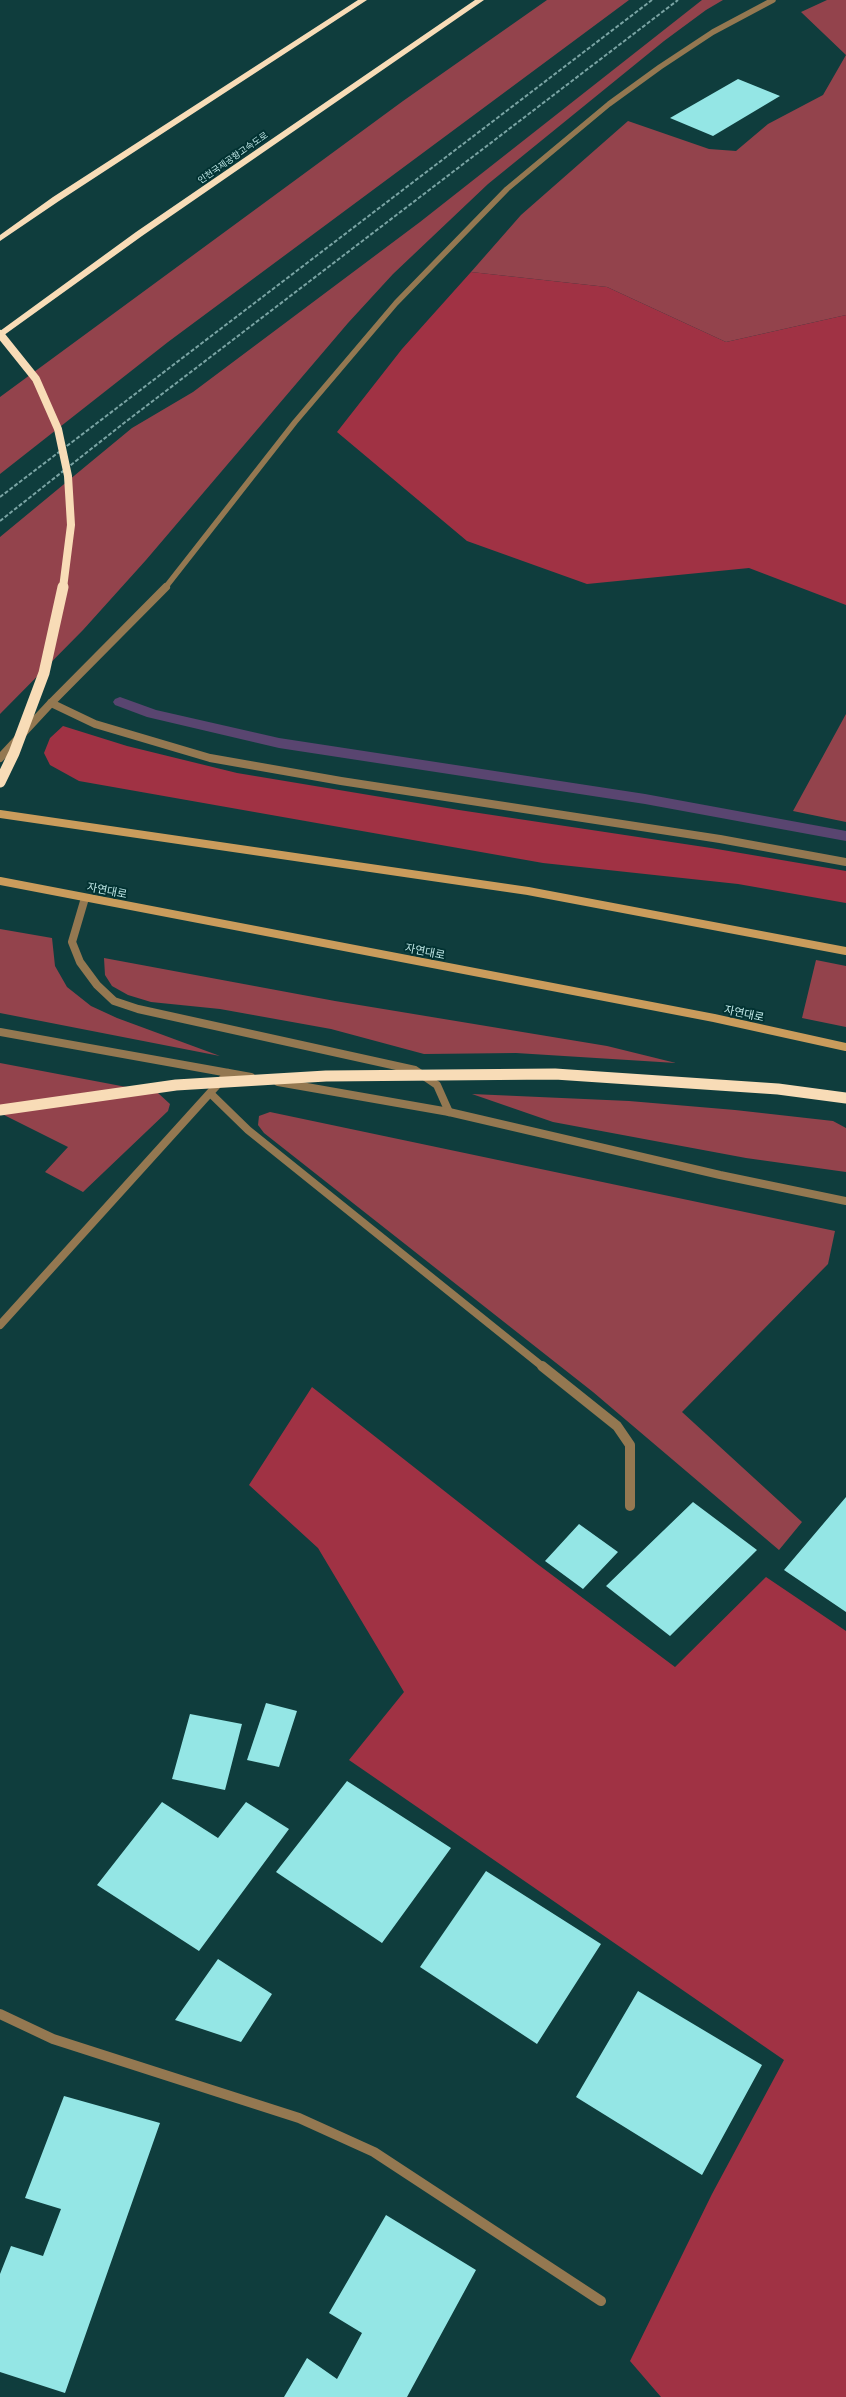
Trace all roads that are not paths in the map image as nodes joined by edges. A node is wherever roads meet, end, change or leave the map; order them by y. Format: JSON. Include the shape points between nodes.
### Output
{"nodes":[{"id":1,"x":363,"y":0,"type":"edge"},
{"id":2,"x":480,"y":0,"type":"edge"},
{"id":3,"x":773,"y":0,"type":"edge"},
{"id":4,"x":0,"y":239,"type":"edge"},
{"id":5,"x":0,"y":334,"type":"edge"},
{"id":6,"x":51,"y":703,"type":"junction"},
{"id":7,"x":0,"y":758,"type":"edge"},
{"id":8,"x":0,"y":782,"type":"edge"},
{"id":9,"x":0,"y":814,"type":"edge"},
{"id":10,"x":846,"y":862,"type":"edge"},
{"id":11,"x":0,"y":881,"type":"edge"},
{"id":12,"x":85,"y":898,"type":"junction"},
{"id":13,"x":846,"y":951,"type":"edge"},
{"id":14,"x":0,"y":1032,"type":"edge"},
{"id":15,"x":846,"y":1047,"type":"edge"},
{"id":16,"x":228,"y":1073,"type":"junction"},
{"id":17,"x":210,"y":1093,"type":"junction"},
{"id":18,"x":846,"y":1098,"type":"edge"},
{"id":19,"x":0,"y":1110,"type":"edge"},
{"id":20,"x":449,"y":1112,"type":"junction"},
{"id":21,"x":846,"y":1201,"type":"edge"},
{"id":22,"x":0,"y":1325,"type":"edge"},
{"id":23,"x":630,"y":1506,"type":"dead end"},
{"id":24,"x":0,"y":2014,"type":"edge"},
{"id":25,"x":601,"y":2301,"type":"dead end"}],
"edges":[{"from":1,"to":4,"type":"highway","via":[[56,199]]},
{"from":2,"to":5,"type":"highway","name":"인천국제공항고속도로","via":[[139,234]]},
{"from":3,"to":6,"type":"street","via":[[713,32],[660,67],[609,104],[507,189],[396,303],[296,422],[174,579]]},
{"from":5,"to":8,"type":"highway","bridge":true,"via":[[36,379],[58,429],[68,476],[71,525],[62,594],[44,674],[14,753]]},
{"from":6,"to":7,"type":"street"},
{"from":6,"to":10,"type":"street","via":[[95,724],[210,758],[326,779],[720,839]]},
{"from":9,"to":13,"type":"main road","via":[[528,891]]},
{"from":11,"to":12,"type":"main road","name":"자연대로"},
{"from":12,"to":15,"type":"main road","name":"자연대로","via":[[714,1018]]},
{"from":12,"to":20,"type":"street","via":[[72,942],[80,962],[97,985],[114,1001],[138,1009],[415,1070],[437,1085]]},
{"from":14,"to":16,"type":"street"},
{"from":16,"to":17,"type":"street"},
{"from":16,"to":20,"type":"street"},
{"from":17,"to":22,"type":"street"},
{"from":17,"to":23,"type":"street","via":[[248,1130],[617,1426],[630,1445]]},
{"from":18,"to":19,"type":"highway","bridge":true,"via":[[778,1089],[555,1074],[326,1076],[176,1085]]},
{"from":20,"to":21,"type":"street","via":[[720,1175]]},
{"from":24,"to":25,"type":"street","via":[[53,2039],[299,2118],[374,2152]]}]}
